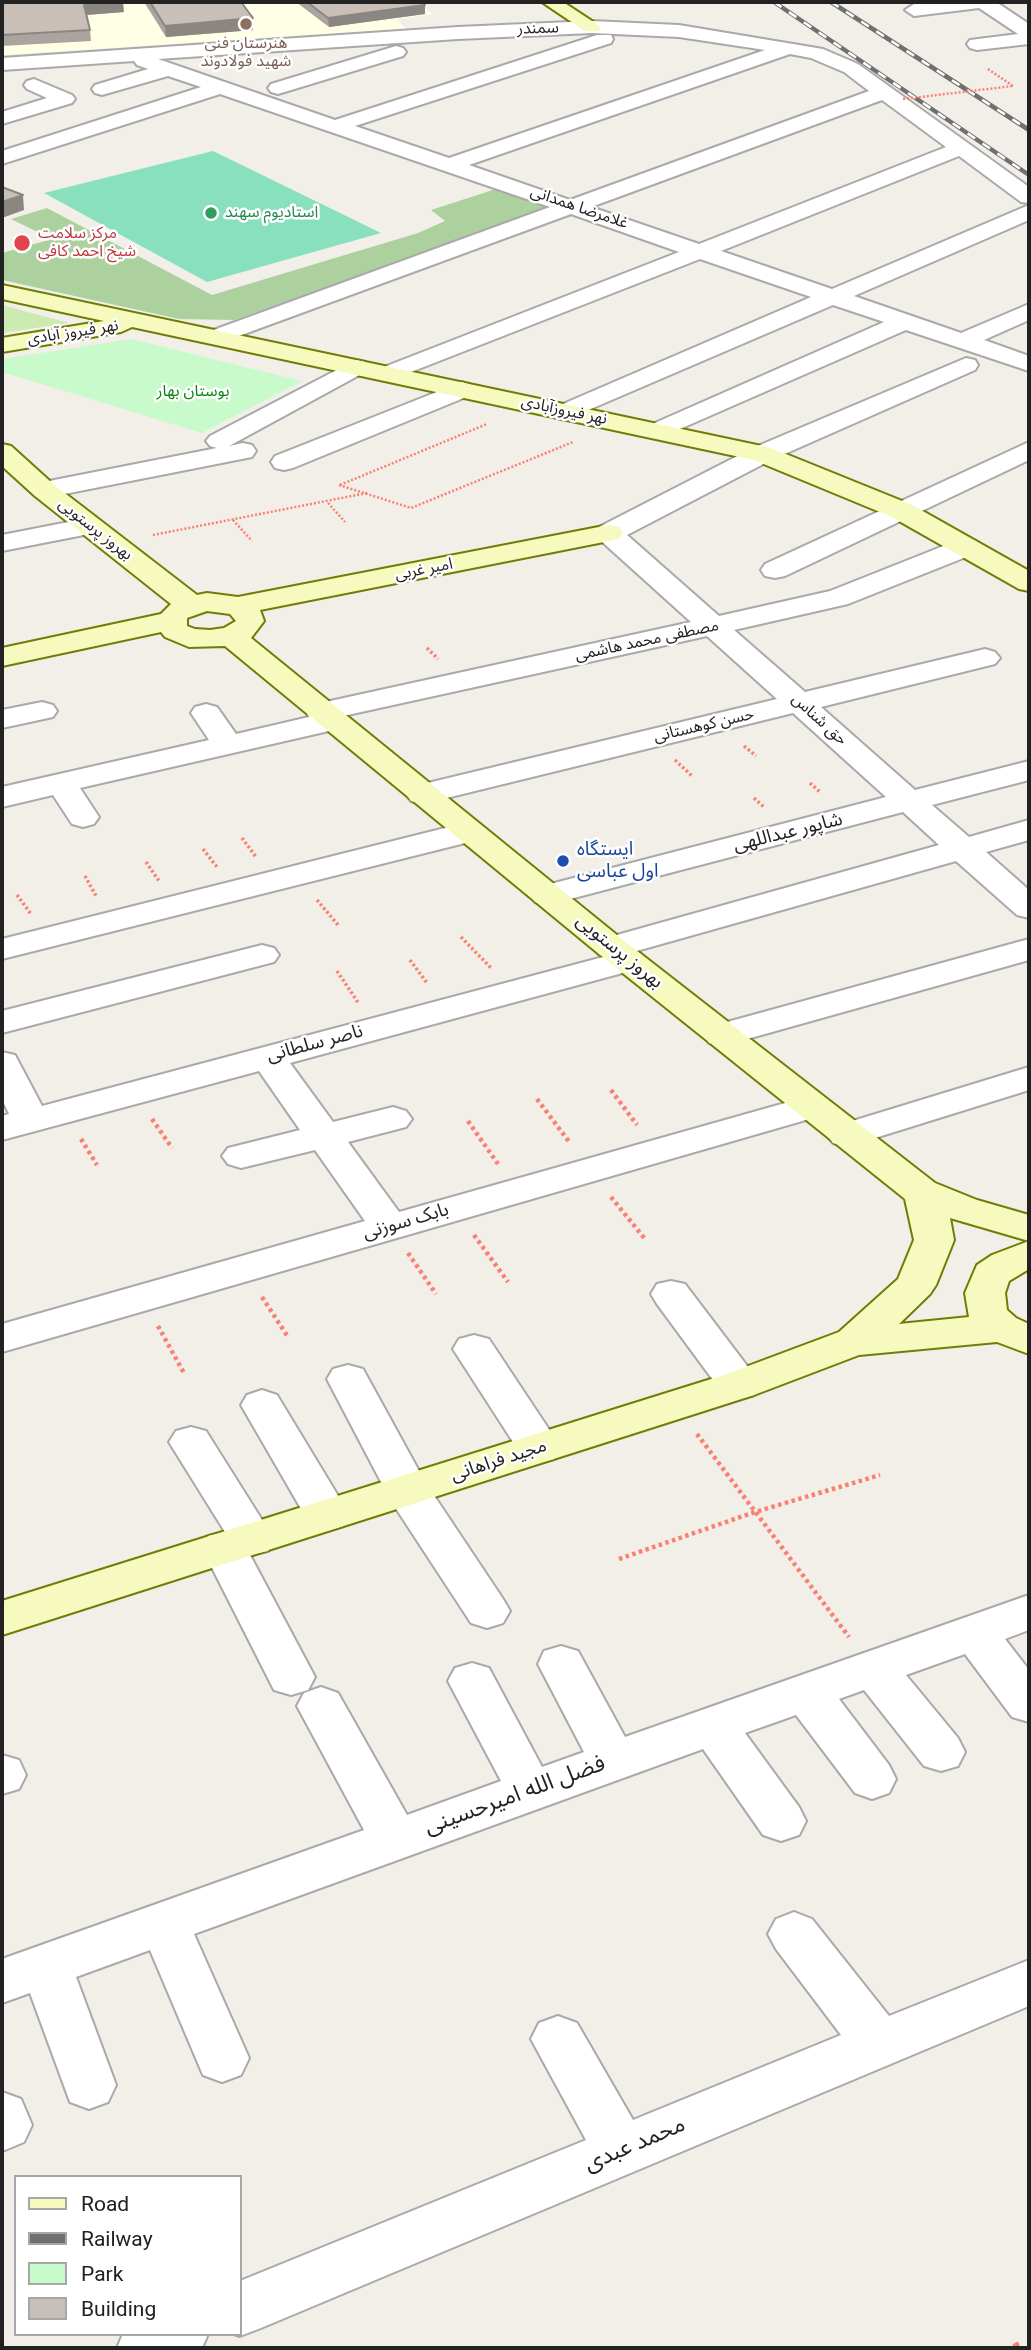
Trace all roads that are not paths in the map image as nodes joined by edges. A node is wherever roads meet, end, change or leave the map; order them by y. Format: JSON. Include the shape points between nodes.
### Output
{"nodes":[{"id":1,"x":981,"y":2,"type":"edge"},
{"id":2,"x":987,"y":2,"type":"edge"},
{"id":3,"x":556,"y":5,"type":"edge"},
{"id":4,"x":585,"y":5,"type":"dead end"},
{"id":5,"x":914,"y":10,"type":"dead end"},
{"id":6,"x":592,"y":27,"type":"junction"},
{"id":7,"x":636,"y":29,"type":"junction"},
{"id":8,"x":1029,"y":32,"type":"edge"},
{"id":9,"x":458,"y":33,"type":"junction"},
{"id":10,"x":1029,"y":38,"type":"edge"},
{"id":11,"x":976,"y":44,"type":"dead end"},
{"id":12,"x":791,"y":47,"type":"junction"},
{"id":13,"x":501,"y":54,"type":"dead end"},
{"id":14,"x":128,"y":55,"type":"junction"},
{"id":15,"x":531,"y":63,"type":"junction"},
{"id":16,"x":2,"y":65,"type":"edge"},
{"id":17,"x":169,"y":69,"type":"junction"},
{"id":18,"x":423,"y":74,"type":"dead end"},
{"id":19,"x":222,"y":82,"type":"junction"},
{"id":20,"x":34,"y":85,"type":"dead end"},
{"id":21,"x":462,"y":85,"type":"junction"},
{"id":22,"x":278,"y":88,"type":"dead end"},
{"id":23,"x":102,"y":89,"type":"dead end"},
{"id":24,"x":894,"y":96,"type":"junction"},
{"id":25,"x":2,"y":118,"type":"edge"},
{"id":26,"x":337,"y":126,"type":"junction"},
{"id":27,"x":55,"y":141,"type":"junction"},
{"id":28,"x":962,"y":148,"type":"junction"},
{"id":29,"x":2,"y":158,"type":"edge"},
{"id":30,"x":450,"y":165,"type":"junction"},
{"id":31,"x":1029,"y":197,"type":"edge"},
{"id":32,"x":573,"y":206,"type":"junction"},
{"id":33,"x":1029,"y":212,"type":"edge"},
{"id":34,"x":703,"y":250,"type":"junction"},
{"id":35,"x":2,"y":292,"type":"edge"},
{"id":36,"x":833,"y":296,"type":"junction"},
{"id":37,"x":75,"y":307,"type":"joint"},
{"id":38,"x":1029,"y":312,"type":"edge"},
{"id":39,"x":906,"y":321,"type":"junction"},
{"id":40,"x":143,"y":322,"type":"junction"},
{"id":41,"x":216,"y":337,"type":"junction"},
{"id":42,"x":2,"y":345,"type":"edge"},
{"id":43,"x":964,"y":353,"type":"junction"},
{"id":44,"x":1029,"y":364,"type":"edge"},
{"id":45,"x":356,"y":367,"type":"junction"},
{"id":46,"x":388,"y":374,"type":"junction"},
{"id":47,"x":462,"y":390,"type":"junction"},
{"id":48,"x":565,"y":412,"type":"junction"},
{"id":49,"x":657,"y":431,"type":"junction"},
{"id":50,"x":219,"y":441,"type":"dead end"},
{"id":51,"x":1029,"y":450,"type":"edge"},
{"id":52,"x":243,"y":451,"type":"dead end"},
{"id":53,"x":2,"y":452,"type":"edge"},
{"id":54,"x":762,"y":454,"type":"junction"},
{"id":55,"x":284,"y":462,"type":"dead end"},
{"id":56,"x":44,"y":490,"type":"junction"},
{"id":57,"x":902,"y":511,"type":"junction"},
{"id":58,"x":89,"y":526,"type":"junction"},
{"id":59,"x":610,"y":533,"type":"junction"},
{"id":60,"x":2,"y":543,"type":"edge"},
{"id":61,"x":966,"y":547,"type":"junction"},
{"id":62,"x":775,"y":570,"type":"dead end"},
{"id":63,"x":1029,"y":583,"type":"edge"},
{"id":64,"x":181,"y":613,"type":"junction"},
{"id":65,"x":234,"y":621,"type":"junction"},
{"id":66,"x":714,"y":626,"type":"junction"},
{"id":67,"x":2,"y":657,"type":"edge"},
{"id":68,"x":985,"y":658,"type":"dead end"},
{"id":69,"x":801,"y":704,"type":"junction"},
{"id":70,"x":42,"y":711,"type":"dead end"},
{"id":71,"x":206,"y":713,"type":"dead end"},
{"id":72,"x":326,"y":717,"type":"junction"},
{"id":73,"x":2,"y":719,"type":"edge"},
{"id":74,"x":228,"y":745,"type":"junction"},
{"id":75,"x":1029,"y":770,"type":"edge"},
{"id":76,"x":61,"y":783,"type":"junction"},
{"id":77,"x":422,"y":793,"type":"junction"},
{"id":78,"x":2,"y":797,"type":"edge"},
{"id":79,"x":910,"y":801,"type":"junction"},
{"id":80,"x":83,"y":817,"type":"dead end"},
{"id":81,"x":1029,"y":830,"type":"edge"},
{"id":82,"x":469,"y":832,"type":"junction"},
{"id":83,"x":962,"y":848,"type":"junction"},
{"id":84,"x":548,"y":895,"type":"junction"},
{"id":85,"x":1029,"y":908,"type":"edge"},
{"id":86,"x":2,"y":948,"type":"edge"},
{"id":87,"x":1029,"y":950,"type":"edge"},
{"id":88,"x":620,"y":954,"type":"junction"},
{"id":89,"x":262,"y":955,"type":"dead end"},
{"id":90,"x":2,"y":1022,"type":"edge"},
{"id":91,"x":722,"y":1035,"type":"junction"},
{"id":92,"x":267,"y":1057,"type":"junction"},
{"id":93,"x":2,"y":1063,"type":"edge"},
{"id":94,"x":1029,"y":1078,"type":"edge"},
{"id":95,"x":810,"y":1107,"type":"junction"},
{"id":96,"x":393,"y":1119,"type":"dead end"},
{"id":97,"x":17,"y":1124,"type":"edge"},
{"id":98,"x":846,"y":1135,"type":"junction"},
{"id":99,"x":324,"y":1136,"type":"junction"},
{"id":100,"x":241,"y":1156,"type":"dead end"},
{"id":101,"x":921,"y":1192,"type":"junction"},
{"id":102,"x":390,"y":1227,"type":"junction"},
{"id":103,"x":1029,"y":1228,"type":"edge"},
{"id":104,"x":1029,"y":1254,"type":"edge"},
{"id":105,"x":671,"y":1294,"type":"dead end"},
{"id":106,"x":1015,"y":1334,"type":"edge"},
{"id":107,"x":2,"y":1338,"type":"edge"},
{"id":108,"x":854,"y":1342,"type":"junction"},
{"id":109,"x":474,"y":1349,"type":"dead end"},
{"id":110,"x":348,"y":1379,"type":"dead end"},
{"id":111,"x":739,"y":1385,"type":"junction"},
{"id":112,"x":262,"y":1405,"type":"dead end"},
{"id":113,"x":191,"y":1442,"type":"dead end"},
{"id":114,"x":539,"y":1448,"type":"junction"},
{"id":115,"x":407,"y":1490,"type":"junction"},
{"id":116,"x":327,"y":1515,"type":"junction"},
{"id":117,"x":238,"y":1543,"type":"junction"},
{"id":118,"x":487,"y":1611,"type":"dead end"},
{"id":119,"x":1029,"y":1612,"type":"edge"},
{"id":120,"x":2,"y":1618,"type":"edge"},
{"id":121,"x":974,"y":1632,"type":"junction"},
{"id":122,"x":561,"y":1664,"type":"dead end"},
{"id":123,"x":873,"y":1668,"type":"junction"},
{"id":124,"x":472,"y":1681,"type":"dead end"},
{"id":125,"x":806,"y":1692,"type":"junction"},
{"id":126,"x":1029,"y":1703,"type":"edge"},
{"id":127,"x":713,"y":1726,"type":"junction"},
{"id":128,"x":941,"y":1752,"type":"dead end"},
{"id":129,"x":613,"y":1761,"type":"junction"},
{"id":130,"x":872,"y":1779,"type":"dead end"},
{"id":131,"x":531,"y":1792,"type":"junction"},
{"id":132,"x":781,"y":1821,"type":"dead end"},
{"id":133,"x":395,"y":1840,"type":"junction"},
{"id":134,"x":164,"y":1923,"type":"junction"},
{"id":135,"x":794,"y":1934,"type":"dead end"},
{"id":136,"x":24,"y":1973,"type":"edge"},
{"id":137,"x":1029,"y":1982,"type":"edge"},
{"id":138,"x":558,"y":2039,"type":"dead end"},
{"id":139,"x":879,"y":2044,"type":"junction"},
{"id":140,"x":222,"y":2058,"type":"dead end"},
{"id":141,"x":89,"y":2085,"type":"dead end"},
{"id":142,"x":621,"y":2151,"type":"junction"},
{"id":143,"x":242,"y":2308,"type":"edge"},
{"id":144,"x":174,"y":2336,"type":"edge"},
{"id":145,"x":146,"y":2348,"type":"edge"}],
"edges":[{"from":1,"to":2,"type":"street"},
{"from":1,"to":5,"type":"street"},
{"from":1,"to":8,"type":"street"},
{"from":3,"to":4,"type":"street"},
{"from":3,"to":6,"type":"street"},
{"from":6,"to":7,"type":"street","name":"سمندر"},
{"from":6,"to":9,"type":"street","name":"سمندر"},
{"from":7,"to":12,"type":"street","name":"سمندر"},
{"from":7,"to":15,"type":"street"},
{"from":9,"to":14,"type":"street","name":"سمندر"},
{"from":9,"to":22,"type":"street"},
{"from":10,"to":11,"type":"street"},
{"from":12,"to":24,"type":"street","name":"سمندر","via":[[837,62]]},
{"from":12,"to":30,"type":"street"},
{"from":13,"to":15,"type":"street"},
{"from":14,"to":16,"type":"street","name":"سمندر"},
{"from":14,"to":17,"type":"street","name":"غلامرضا همدانی"},
{"from":15,"to":21,"type":"street"},
{"from":17,"to":19,"type":"street","name":"غلامرضا همدانی"},
{"from":17,"to":23,"type":"street"},
{"from":18,"to":21,"type":"street"},
{"from":19,"to":26,"type":"street","name":"غلامرضا همدانی"},
{"from":19,"to":27,"type":"street"},
{"from":20,"to":25,"type":"street","via":[[65,100]]},
{"from":21,"to":26,"type":"street"},
{"from":24,"to":28,"type":"street","name":"سمندر"},
{"from":24,"to":32,"type":"street"},
{"from":25,"to":27,"type":"street"},
{"from":26,"to":30,"type":"street","name":"غلامرضا همدانی"},
{"from":27,"to":29,"type":"street"},
{"from":28,"to":31,"type":"street","name":"سمندر"},
{"from":28,"to":34,"type":"street"},
{"from":30,"to":32,"type":"street","name":"غلامرضا همدانی"},
{"from":32,"to":34,"type":"street","name":"غلامرضا همدانی"},
{"from":32,"to":41,"type":"street"},
{"from":33,"to":36,"type":"street"},
{"from":34,"to":36,"type":"street","name":"غلامرضا همدانی"},
{"from":34,"to":46,"type":"street"},
{"from":35,"to":37,"type":"street","name":"نهر فیروز آبادی"},
{"from":36,"to":39,"type":"street","name":"غلامرضا همدانی"},
{"from":36,"to":48,"type":"street"},
{"from":37,"to":40,"type":"street","name":"نهر فیروزآبادی"},
{"from":38,"to":43,"type":"street"},
{"from":39,"to":43,"type":"street","name":"غلامرضا همدانی"},
{"from":39,"to":49,"type":"street"},
{"from":40,"to":41,"type":"street","name":"نهر فیروزآبادی"},
{"from":40,"to":42,"type":"street","name":"نهر فیروز آبادی"},
{"from":41,"to":45,"type":"street","name":"نهر فیروزآبادی"},
{"from":43,"to":44,"type":"street","name":"غلامرضا همدانی"},
{"from":43,"to":54,"type":"street"},
{"from":45,"to":46,"type":"street","name":"نهر فیروزآبادی"},
{"from":45,"to":50,"type":"street"},
{"from":46,"to":47,"type":"street","name":"نهر فیروزآبادی"},
{"from":47,"to":48,"type":"street","name":"نهر فیروزآبادی"},
{"from":47,"to":55,"type":"street"},
{"from":48,"to":49,"type":"street","name":"نهر فیروزآبادی"},
{"from":49,"to":54,"type":"street","name":"نهر فیروزآبادی"},
{"from":51,"to":57,"type":"street"},
{"from":52,"to":56,"type":"street"},
{"from":53,"to":56,"type":"street","name":"بهروز پرستویی"},
{"from":54,"to":57,"type":"street","name":"نهر فیروزآبادی"},
{"from":54,"to":59,"type":"street"},
{"from":56,"to":58,"type":"street","name":"بهروز پرستویی"},
{"from":57,"to":61,"type":"street","name":"نهر فیروزآبادی"},
{"from":57,"to":62,"type":"street"},
{"from":58,"to":60,"type":"street"},
{"from":58,"to":64,"type":"street","name":"بهروز پرستویی"},
{"from":59,"to":65,"type":"street","name":"امیر غربی"},
{"from":59,"to":66,"type":"street","name":"حق شناس"},
{"from":61,"to":63,"type":"street","name":"نهر فیروزآبادی"},
{"from":61,"to":66,"type":"street","name":"مصطفی محمد هاشمی","via":[[838,598]]},
{"from":64,"to":65,"type":"street","name":"امیر غربی","via":[[175,631],[189,638],[210,639]]},
{"from":64,"to":67,"type":"street"},
{"from":65,"to":72,"type":"street","name":"بهروز پرستویی"},
{"from":66,"to":69,"type":"street","name":"حق شناس"},
{"from":66,"to":72,"type":"street","name":"مصطفی محمد هاشمی"},
{"from":68,"to":69,"type":"street","name":"حسن کوهستانی"},
{"from":69,"to":77,"type":"street","name":"حسن کوهستانی"},
{"from":69,"to":79,"type":"street","name":"حق شناس"},
{"from":70,"to":73,"type":"street"},
{"from":71,"to":74,"type":"street"},
{"from":72,"to":74,"type":"street","name":"مصطفی محمد هاشمی"},
{"from":72,"to":77,"type":"street","name":"بهروز پرستویی"},
{"from":74,"to":76,"type":"street","name":"مصطفی محمد هاشمی"},
{"from":75,"to":79,"type":"street","name":"شاپور عبداللهی"},
{"from":76,"to":78,"type":"street","name":"مصطفی محمد هاشمی"},
{"from":76,"to":80,"type":"street"},
{"from":77,"to":82,"type":"street","name":"بهروز پرستویی"},
{"from":79,"to":83,"type":"street","name":"حق شناس"},
{"from":79,"to":84,"type":"street","name":"شاپور عبداللهی"},
{"from":81,"to":83,"type":"street","name":"ناصر سلطانی"},
{"from":82,"to":84,"type":"street","name":"بهروز پرستویی"},
{"from":82,"to":86,"type":"street"},
{"from":83,"to":85,"type":"street","name":"حق شناس"},
{"from":83,"to":88,"type":"street","name":"ناصر سلطانی"},
{"from":84,"to":88,"type":"street","name":"بهروز پرستویی"},
{"from":87,"to":91,"type":"street"},
{"from":88,"to":91,"type":"street","name":"بهروز پرستویی"},
{"from":88,"to":92,"type":"street","name":"ناصر سلطانی"},
{"from":89,"to":90,"type":"street"},
{"from":91,"to":95,"type":"street","name":"بهروز پرستویی"},
{"from":92,"to":97,"type":"street","name":"ناصر سلطانی"},
{"from":92,"to":99,"type":"street"},
{"from":93,"to":97,"type":"street"},
{"from":94,"to":98,"type":"street"},
{"from":95,"to":98,"type":"street","name":"بهروز پرستویی"},
{"from":95,"to":102,"type":"street","name":"بابک سوزنی"},
{"from":96,"to":99,"type":"street"},
{"from":98,"to":101,"type":"street","name":"بهروز پرستویی"},
{"from":99,"to":100,"type":"street"},
{"from":99,"to":102,"type":"street"},
{"from":101,"to":103,"type":"street","name":"بهروز پرستویی"},
{"from":101,"to":108,"type":"street","via":[[934,1240],[916,1285]]},
{"from":102,"to":107,"type":"street","name":"بابک سوزنی"},
{"from":104,"to":106,"type":"street","via":[[991,1274],[985,1293],[987,1314]]},
{"from":105,"to":111,"type":"street"},
{"from":106,"to":108,"type":"street","name":"مجید فراهانی"},
{"from":108,"to":111,"type":"street","name":"مجید فراهانی"},
{"from":109,"to":114,"type":"street"},
{"from":110,"to":115,"type":"street"},
{"from":111,"to":114,"type":"street","name":"مجید فراهانی"},
{"from":112,"to":116,"type":"street"},
{"from":113,"to":117,"type":"street"},
{"from":114,"to":115,"type":"street","name":"مجید فراهانی"},
{"from":115,"to":116,"type":"street","name":"مجید فراهانی"},
{"from":115,"to":118,"type":"street"},
{"from":116,"to":117,"type":"street","name":"مجید فراهانی"},
{"from":117,"to":120,"type":"street","name":"مجید فراهانی"},
{"from":117,"to":133,"type":"street","via":[[306,1692]]},
{"from":119,"to":121,"type":"street","name":"فضل الله امیرحسینی"},
{"from":121,"to":123,"type":"street","name":"فضل الله امیرحسینی"},
{"from":121,"to":126,"type":"street"},
{"from":122,"to":129,"type":"street"},
{"from":123,"to":125,"type":"street","name":"فضل الله امیرحسینی"},
{"from":123,"to":128,"type":"street"},
{"from":124,"to":131,"type":"street"},
{"from":125,"to":127,"type":"street","name":"فضل الله امیرحسینی"},
{"from":125,"to":130,"type":"street"},
{"from":127,"to":129,"type":"street","name":"فضل الله امیرحسینی"},
{"from":127,"to":132,"type":"street"},
{"from":129,"to":131,"type":"street","name":"فضل الله امیرحسینی"},
{"from":131,"to":133,"type":"street","name":"فضل الله امیرحسینی"},
{"from":133,"to":134,"type":"street","name":"فضل الله امیرحسینی"},
{"from":134,"to":136,"type":"street","name":"فضل الله امیرحسینی"},
{"from":134,"to":140,"type":"street"},
{"from":135,"to":139,"type":"street"},
{"from":136,"to":141,"type":"street"},
{"from":137,"to":139,"type":"street","name":"محمد عبدی"},
{"from":138,"to":142,"type":"street"},
{"from":139,"to":142,"type":"street","name":"محمد عبدی"},
{"from":142,"to":143,"type":"street","name":"محمد عبدی"},
{"from":144,"to":145,"type":"street"}]}
